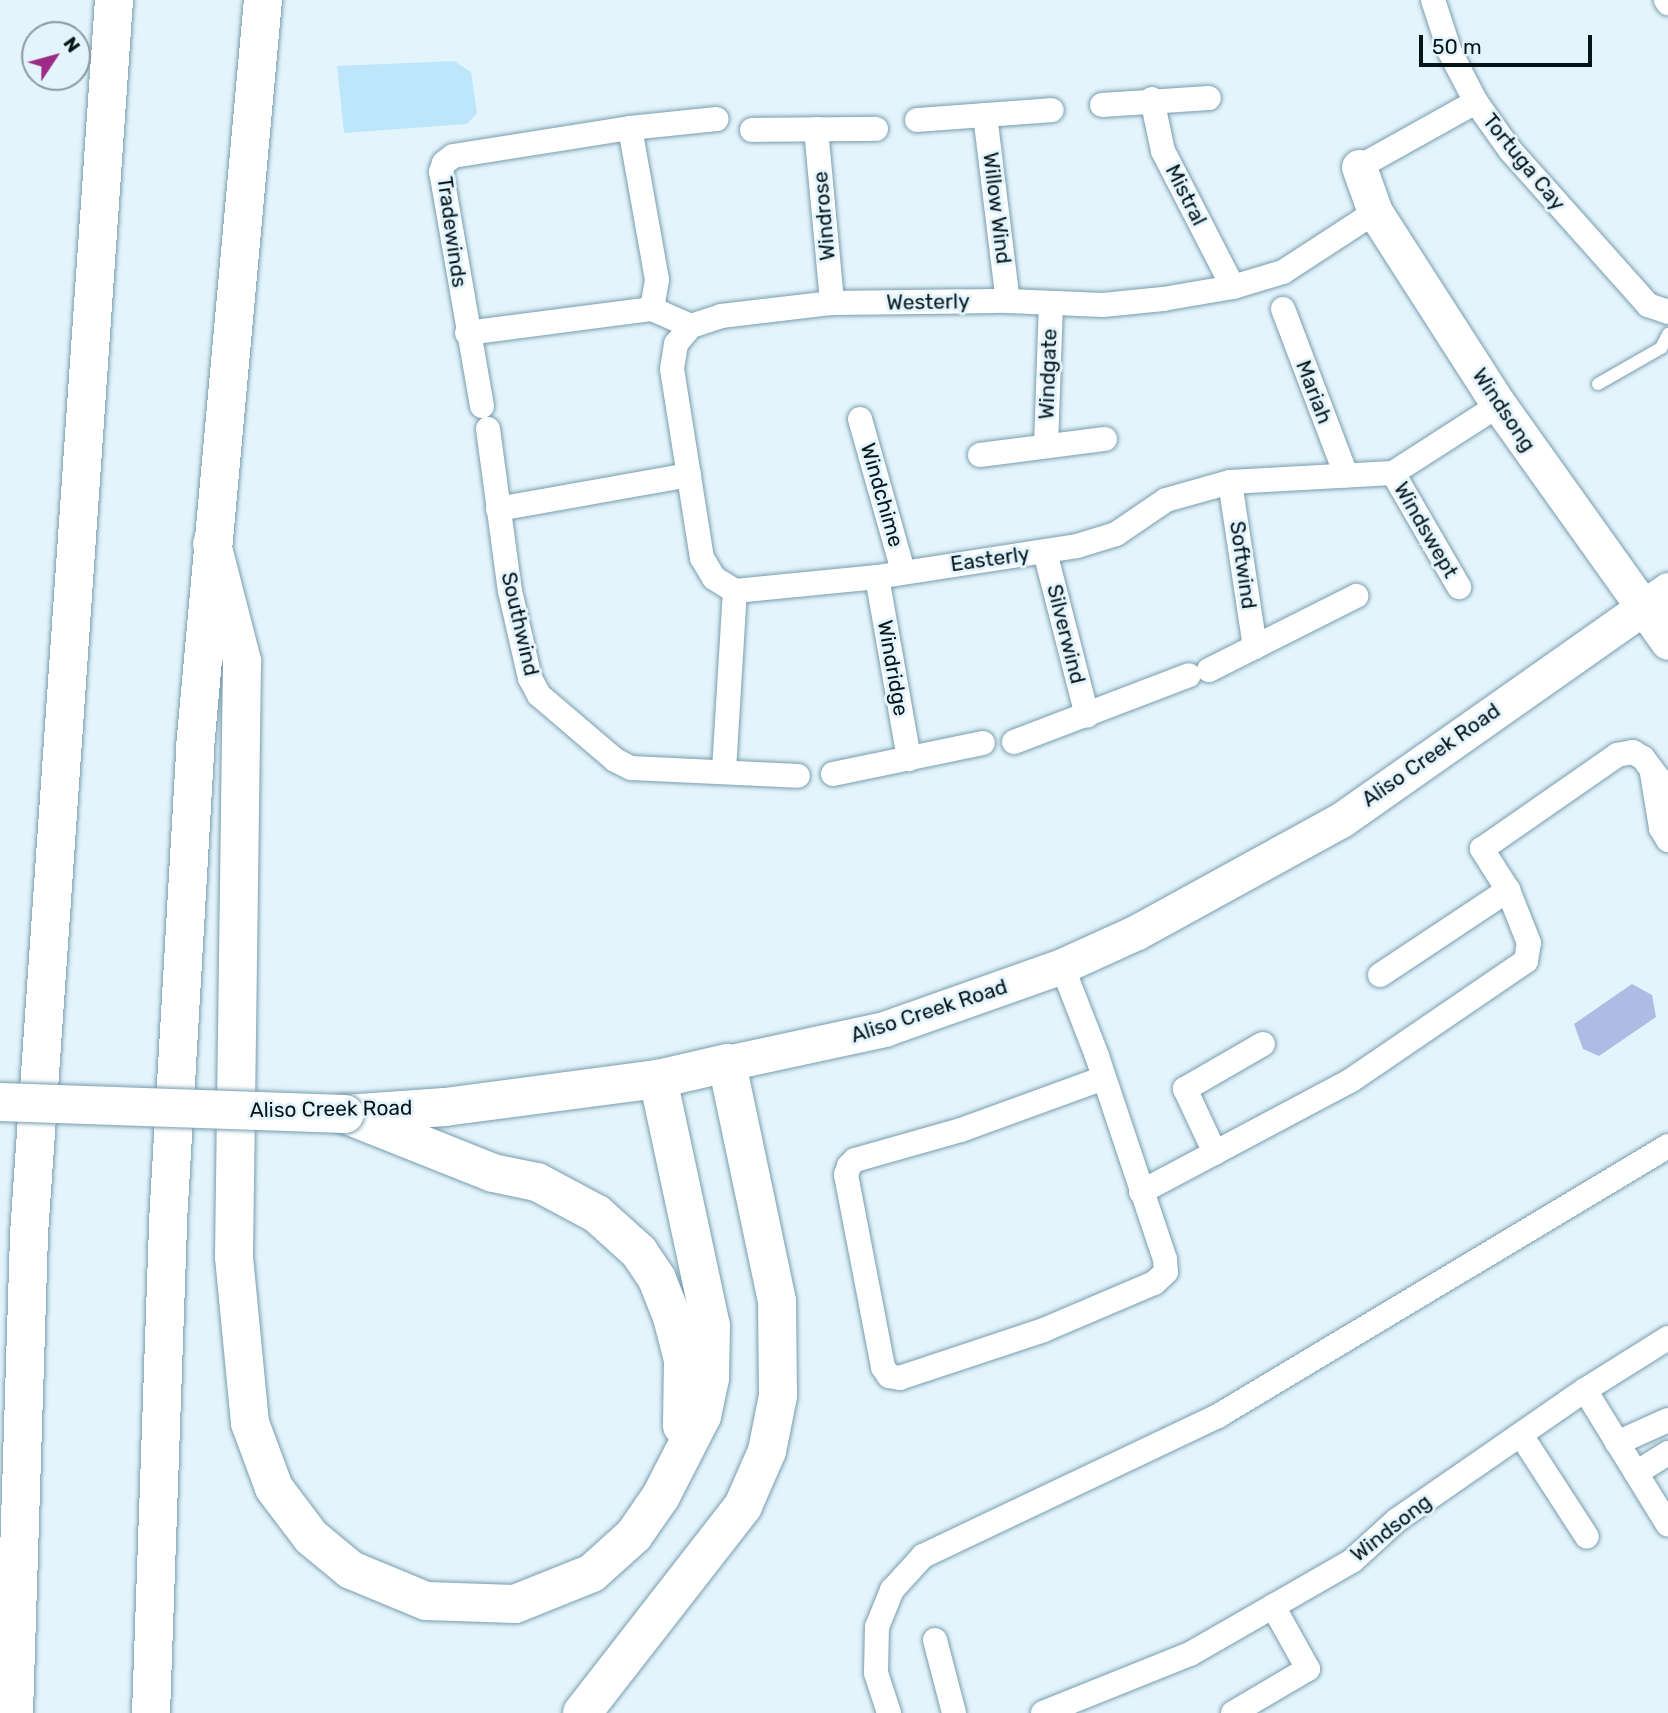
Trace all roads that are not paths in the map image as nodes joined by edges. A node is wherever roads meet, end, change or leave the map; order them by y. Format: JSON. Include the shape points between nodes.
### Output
{"nodes":[{"id":1,"x":114,"y":0,"type":"edge"},
{"id":2,"x":263,"y":0,"type":"edge"},
{"id":3,"x":1433,"y":0,"type":"edge"},
{"id":4,"x":1209,"y":98,"type":"dead end"},
{"id":5,"x":1152,"y":99,"type":"junction"},
{"id":6,"x":1476,"y":102,"type":"junction"},
{"id":7,"x":1102,"y":104,"type":"dead end"},
{"id":8,"x":1052,"y":110,"type":"dead end"},
{"id":9,"x":985,"y":115,"type":"junction"},
{"id":10,"x":717,"y":119,"type":"dead end"},
{"id":11,"x":917,"y":120,"type":"dead end"},
{"id":12,"x":630,"y":128,"type":"junction"},
{"id":13,"x":816,"y":129,"type":"junction"},
{"id":14,"x":876,"y":129,"type":"dead end"},
{"id":15,"x":752,"y":130,"type":"dead end"},
{"id":16,"x":1359,"y":167,"type":"joint"},
{"id":17,"x":1375,"y":212,"type":"junction"},
{"id":18,"x":1233,"y":287,"type":"junction"},
{"id":19,"x":1009,"y":301,"type":"junction"},
{"id":20,"x":832,"y":303,"type":"junction"},
{"id":21,"x":1051,"y":303,"type":"junction"},
{"id":22,"x":652,"y":309,"type":"junction"},
{"id":23,"x":1283,"y":309,"type":"dead end"},
{"id":24,"x":1668,"y":312,"type":"edge"},
{"id":25,"x":691,"y":326,"type":"junction"},
{"id":26,"x":467,"y":333,"type":"junction"},
{"id":27,"x":1668,"y":334,"type":"edge"},
{"id":28,"x":1598,"y":384,"type":"dead end"},
{"id":29,"x":1499,"y":405,"type":"junction"},
{"id":30,"x":485,"y":418,"type":"joint"},
{"id":31,"x":860,"y":419,"type":"dead end"},
{"id":32,"x":1105,"y":439,"type":"dead end"},
{"id":33,"x":1046,"y":446,"type":"junction"},
{"id":34,"x":980,"y":455,"type":"dead end"},
{"id":35,"x":1393,"y":473,"type":"junction"},
{"id":36,"x":689,"y":475,"type":"junction"},
{"id":37,"x":1346,"y":475,"type":"junction"},
{"id":38,"x":1230,"y":482,"type":"junction"},
{"id":39,"x":498,"y":509,"type":"junction"},
{"id":40,"x":212,"y":544,"type":"junction"},
{"id":41,"x":1045,"y":552,"type":"junction"},
{"id":42,"x":903,"y":571,"type":"junction"},
{"id":43,"x":877,"y":577,"type":"junction"},
{"id":44,"x":1459,"y":587,"type":"dead end"},
{"id":45,"x":735,"y":591,"type":"junction"},
{"id":46,"x":1356,"y":596,"type":"dead end"},
{"id":47,"x":1656,"y":598,"type":"edge"},
{"id":48,"x":1668,"y":642,"type":"edge"},
{"id":49,"x":1255,"y":648,"type":"junction"},
{"id":50,"x":1087,"y":716,"type":"junction"},
{"id":51,"x":1014,"y":742,"type":"dead end"},
{"id":52,"x":983,"y":743,"type":"dead end"},
{"id":53,"x":909,"y":759,"type":"junction"},
{"id":54,"x":1651,"y":769,"type":"junction"},
{"id":55,"x":724,"y":770,"type":"junction"},
{"id":56,"x":833,"y":774,"type":"dead end"},
{"id":57,"x":798,"y":776,"type":"dead end"},
{"id":58,"x":1668,"y":791,"type":"edge"},
{"id":59,"x":1668,"y":840,"type":"edge"},
{"id":60,"x":1508,"y":890,"type":"junction"},
{"id":61,"x":1062,"y":966,"type":"junction"},
{"id":62,"x":1380,"y":975,"type":"dead end"},
{"id":63,"x":1263,"y":1044,"type":"dead end"},
{"id":64,"x":727,"y":1063,"type":"junction"},
{"id":65,"x":1104,"y":1077,"type":"junction"},
{"id":66,"x":658,"y":1079,"type":"junction"},
{"id":67,"x":0,"y":1102,"type":"edge"},
{"id":68,"x":345,"y":1114,"type":"junction"},
{"id":69,"x":1668,"y":1146,"type":"edge"},
{"id":70,"x":1215,"y":1153,"type":"junction"},
{"id":71,"x":1141,"y":1192,"type":"junction"},
{"id":72,"x":1668,"y":1338,"type":"edge"},
{"id":73,"x":1585,"y":1390,"type":"junction"},
{"id":74,"x":1668,"y":1420,"type":"edge"},
{"id":75,"x":1521,"y":1435,"type":"junction"},
{"id":76,"x":1617,"y":1443,"type":"junction"},
{"id":77,"x":1668,"y":1453,"type":"edge"},
{"id":78,"x":681,"y":1456,"type":"junction"},
{"id":79,"x":1636,"y":1474,"type":"junction"},
{"id":80,"x":1668,"y":1525,"type":"edge"},
{"id":81,"x":1587,"y":1537,"type":"dead end"},
{"id":82,"x":1273,"y":1606,"type":"junction"},
{"id":83,"x":935,"y":1640,"type":"dead end"},
{"id":84,"x":1099,"y":1703,"type":"edge"},
{"id":85,"x":14,"y":1713,"type":"edge"},
{"id":86,"x":151,"y":1713,"type":"edge"},
{"id":87,"x":582,"y":1713,"type":"edge"},
{"id":88,"x":889,"y":1713,"type":"edge"},
{"id":89,"x":954,"y":1713,"type":"edge"},
{"id":90,"x":1043,"y":1713,"type":"edge"},
{"id":91,"x":1233,"y":1713,"type":"edge"}],
"edges":[{"from":1,"to":85,"type":"main road","via":[[29,1234]]},
{"from":2,"to":40,"type":"main road"},
{"from":3,"to":6,"type":"street","via":[[1450,52]]},
{"from":4,"to":5,"type":"street"},
{"from":5,"to":7,"type":"street"},
{"from":5,"to":18,"type":"street","name":"Mistral","via":[[1163,151]]},
{"from":6,"to":16,"type":"street","name":"Tortuga Cay"},
{"from":6,"to":24,"type":"street","name":"Tortuga Cay","via":[[1510,150],[1647,305]]},
{"from":8,"to":9,"type":"street"},
{"from":9,"to":11,"type":"street"},
{"from":9,"to":19,"type":"street","name":"Willow Wind"},
{"from":10,"to":12,"type":"street","name":"Tradewinds"},
{"from":12,"to":22,"type":"street","via":[[657,280]]},
{"from":12,"to":26,"type":"street","name":"Tradewinds","via":[[453,156],[444,163],[441,172]]},
{"from":13,"to":14,"type":"street"},
{"from":13,"to":15,"type":"street"},
{"from":13,"to":20,"type":"street","name":"Windrose"},
{"from":16,"to":17,"type":"main road","name":"Windsong"},
{"from":17,"to":18,"type":"street","name":"Westerly","via":[[1283,272]]},
{"from":17,"to":29,"type":"main road","name":"Windsong"},
{"from":18,"to":21,"type":"street","name":"Westerly","via":[[1103,305]]},
{"from":19,"to":20,"type":"street","name":"Westerly"},
{"from":19,"to":21,"type":"street","name":"Westerly"},
{"from":20,"to":25,"type":"street","name":"Westerly","via":[[721,316]]},
{"from":21,"to":33,"type":"street","name":"Windgate"},
{"from":22,"to":25,"type":"street"},
{"from":22,"to":26,"type":"street"},
{"from":23,"to":37,"type":"street","name":"Mariah"},
{"from":25,"to":36,"type":"street","via":[[676,344],[672,369]]},
{"from":26,"to":30,"type":"street","name":"Tradewinds"},
{"from":27,"to":28,"type":"lane","via":[[1661,348]]},
{"from":29,"to":35,"type":"street"},
{"from":29,"to":47,"type":"main road","name":"Windsong"},
{"from":30,"to":39,"type":"street","name":"Southwind"},
{"from":31,"to":42,"type":"street","name":"Windchime"},
{"from":32,"to":33,"type":"street","name":"Windgate"},
{"from":33,"to":34,"type":"street","name":"Windgate"},
{"from":35,"to":37,"type":"street","name":"Easterly"},
{"from":35,"to":44,"type":"street","name":"Windswept"},
{"from":36,"to":39,"type":"street"},
{"from":36,"to":45,"type":"street","via":[[702,558],[714,578]]},
{"from":37,"to":38,"type":"street","name":"Easterly"},
{"from":38,"to":41,"type":"street","name":"Easterly","via":[[1166,500],[1116,534]]},
{"from":38,"to":49,"type":"street","name":"Softwind"},
{"from":39,"to":55,"type":"street","name":"Southwind","via":[[510,591],[530,678],[539,695],[615,761],[631,768]]},
{"from":40,"to":78,"type":"main road","via":[[242,662],[234,1257],[250,1423],[274,1488],[311,1537],[351,1570],[426,1601],[514,1604],[592,1573],[634,1535]]},
{"from":40,"to":86,"type":"main road","via":[[168,1222]]},
{"from":41,"to":42,"type":"street","name":"Easterly"},
{"from":41,"to":50,"type":"street","name":"Silverwind"},
{"from":42,"to":43,"type":"street","name":"Easterly"},
{"from":43,"to":45,"type":"street","name":"Easterly"},
{"from":43,"to":53,"type":"street","name":"Windridge"},
{"from":45,"to":55,"type":"street"},
{"from":46,"to":49,"type":"street"},
{"from":47,"to":48,"type":"main road","name":"Windsong"},
{"from":47,"to":61,"type":"main road","name":"Aliso Creek Road","via":[[1340,820],[1214,892]]},
{"from":49,"to":50,"type":"street"},
{"from":50,"to":51,"type":"street"},
{"from":52,"to":53,"type":"street"},
{"from":53,"to":56,"type":"street"},
{"from":54,"to":58,"type":"street"},
{"from":54,"to":59,"type":"street","via":[[1661,828]]},
{"from":54,"to":60,"type":"street","via":[[1633,752],[1617,755],[1482,849]]},
{"from":55,"to":57,"type":"street","name":"Southwind"},
{"from":60,"to":62,"type":"street"},
{"from":60,"to":70,"type":"street","via":[[1529,943],[1526,961],[1350,1081]]},
{"from":61,"to":64,"type":"main road","name":"Aliso Creek Road","via":[[884,1029]]},
{"from":61,"to":65,"type":"street"},
{"from":63,"to":70,"type":"street","via":[[1185,1089]]},
{"from":64,"to":66,"type":"main road","name":"Aliso Creek Road"},
{"from":64,"to":87,"type":"main road","via":[[777,1301],[778,1396],[767,1451],[743,1506]]},
{"from":65,"to":71,"type":"street"},
{"from":65,"to":71,"type":"street","via":[[961,1130],[855,1160],[849,1167],[848,1189],[883,1367],[889,1376],[900,1378],[1044,1331],[1154,1283],[1166,1272],[1165,1259]]},
{"from":66,"to":68,"type":"main road","name":"Aliso Creek Road","via":[[445,1107]]},
{"from":66,"to":78,"type":"main road","via":[[711,1326],[710,1378],[702,1416]]},
{"from":67,"to":68,"type":"main road","name":"Aliso Creek Road","bridge":true},
{"from":68,"to":78,"type":"main road","via":[[493,1173],[537,1182],[597,1214],[639,1252],[662,1292],[683,1360]]},
{"from":69,"to":88,"type":"street","via":[[1218,1416],[923,1556],[892,1590],[877,1627],[876,1673]]},
{"from":70,"to":71,"type":"street"},
{"from":72,"to":73,"type":"street","name":"Windsong"},
{"from":73,"to":75,"type":"street","name":"Windsong"},
{"from":73,"to":76,"type":"street"},
{"from":74,"to":76,"type":"street"},
{"from":75,"to":81,"type":"street"},
{"from":75,"to":82,"type":"street","name":"Windsong","via":[[1397,1520],[1352,1561]]},
{"from":76,"to":79,"type":"street"},
{"from":77,"to":79,"type":"street"},
{"from":79,"to":80,"type":"street"},
{"from":82,"to":84,"type":"street","name":"Windsong"},
{"from":82,"to":91,"type":"street","via":[[1308,1669]]},
{"from":83,"to":89,"type":"street"},
{"from":84,"to":90,"type":"street","name":"Windsong"}]}
